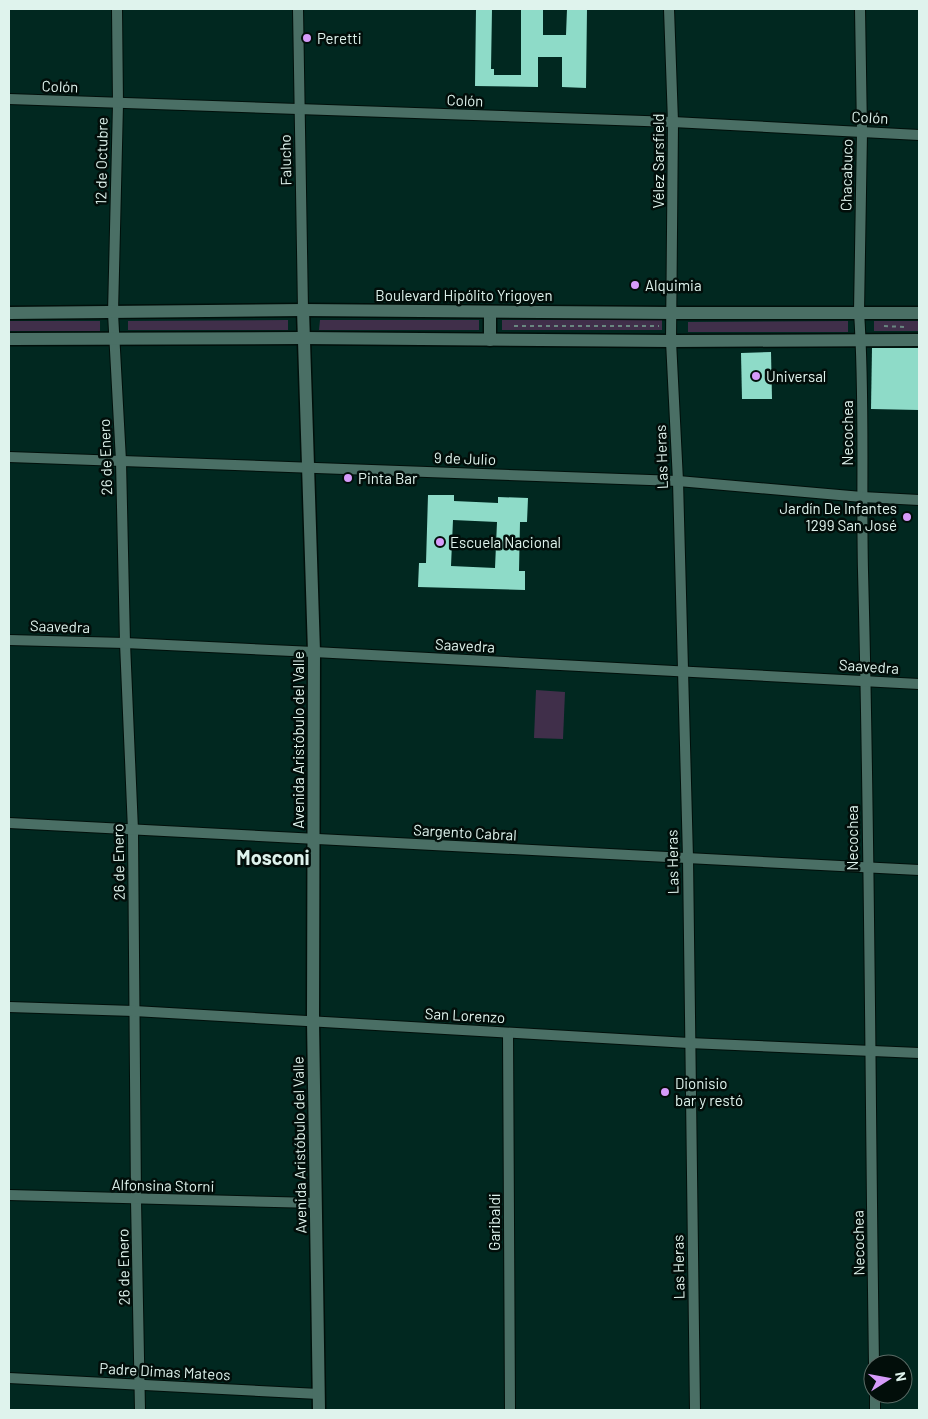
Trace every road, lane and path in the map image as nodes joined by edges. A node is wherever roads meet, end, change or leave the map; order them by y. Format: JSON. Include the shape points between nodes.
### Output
{"nodes":[{"id":1,"x":116,"y":9,"type":"edge"},
{"id":2,"x":298,"y":9,"type":"edge"},
{"id":3,"x":669,"y":9,"type":"edge"},
{"id":4,"x":860,"y":9,"type":"edge"},
{"id":5,"x":9,"y":99,"type":"edge"},
{"id":6,"x":118,"y":104,"type":"junction"},
{"id":7,"x":299,"y":109,"type":"junction"},
{"id":8,"x":673,"y":122,"type":"junction"},
{"id":9,"x":862,"y":132,"type":"junction"},
{"id":10,"x":919,"y":136,"type":"edge"},
{"id":11,"x":303,"y":310,"type":"junction"},
{"id":12,"x":490,"y":312,"type":"junction"},
{"id":13,"x":859,"y":312,"type":"junction"},
{"id":14,"x":9,"y":313,"type":"edge"},
{"id":15,"x":113,"y":313,"type":"junction"},
{"id":16,"x":672,"y":313,"type":"junction"},
{"id":17,"x":919,"y":313,"type":"edge"},
{"id":18,"x":880,"y":326,"type":"dead end"},
{"id":19,"x":909,"y":327,"type":"dead end"},
{"id":20,"x":303,"y":338,"type":"junction"},
{"id":21,"x":9,"y":339,"type":"edge"},
{"id":22,"x":115,"y":339,"type":"junction"},
{"id":23,"x":490,"y":340,"type":"junction"},
{"id":24,"x":862,"y":340,"type":"junction"},
{"id":25,"x":919,"y":340,"type":"edge"},
{"id":26,"x":671,"y":341,"type":"junction"},
{"id":27,"x":9,"y":457,"type":"edge"},
{"id":28,"x":121,"y":461,"type":"junction"},
{"id":29,"x":309,"y":468,"type":"junction"},
{"id":30,"x":678,"y":481,"type":"junction"},
{"id":31,"x":862,"y":497,"type":"junction"},
{"id":32,"x":919,"y":500,"type":"edge"},
{"id":33,"x":9,"y":640,"type":"edge"},
{"id":34,"x":125,"y":643,"type":"junction"},
{"id":35,"x":314,"y":652,"type":"junction"},
{"id":36,"x":682,"y":671,"type":"junction"},
{"id":37,"x":866,"y":680,"type":"junction"},
{"id":38,"x":919,"y":684,"type":"edge"},
{"id":39,"x":9,"y":823,"type":"edge"},
{"id":40,"x":133,"y":830,"type":"junction"},
{"id":41,"x":315,"y":839,"type":"junction"},
{"id":42,"x":688,"y":858,"type":"junction"},
{"id":43,"x":867,"y":867,"type":"junction"},
{"id":44,"x":919,"y":870,"type":"edge"},
{"id":45,"x":9,"y":1007,"type":"edge"},
{"id":46,"x":134,"y":1012,"type":"junction"},
{"id":47,"x":314,"y":1021,"type":"junction"},
{"id":48,"x":508,"y":1033,"type":"junction"},
{"id":49,"x":689,"y":1043,"type":"junction"},
{"id":50,"x":869,"y":1050,"type":"junction"},
{"id":51,"x":919,"y":1053,"type":"edge"},
{"id":52,"x":9,"y":1195,"type":"edge"},
{"id":53,"x":136,"y":1200,"type":"junction"},
{"id":54,"x":316,"y":1203,"type":"junction"},
{"id":55,"x":874,"y":1354,"type":"edge"},
{"id":56,"x":9,"y":1378,"type":"edge"},
{"id":57,"x":140,"y":1385,"type":"junction"},
{"id":58,"x":319,"y":1394,"type":"junction"},
{"id":59,"x":140,"y":1410,"type":"edge"},
{"id":60,"x":319,"y":1410,"type":"edge"},
{"id":61,"x":510,"y":1410,"type":"edge"},
{"id":62,"x":694,"y":1410,"type":"edge"}],
"edges":[{"from":1,"to":6,"type":"street","name":"12 de Octubre"},
{"from":2,"to":7,"type":"street","name":"Falucho"},
{"from":3,"to":8,"type":"street","name":"Vélez Sarsfield"},
{"from":4,"to":9,"type":"street","name":"Chacabuco"},
{"from":5,"to":6,"type":"street","name":"Colón"},
{"from":6,"to":7,"type":"street","name":"Colón"},
{"from":6,"to":15,"type":"street","name":"12 de Octubre"},
{"from":7,"to":8,"type":"street","name":"Colón"},
{"from":7,"to":11,"type":"street","name":"Falucho"},
{"from":8,"to":9,"type":"street","name":"Colón"},
{"from":8,"to":16,"type":"street","name":"Vélez Sarsfield"},
{"from":9,"to":10,"type":"street","name":"Colón"},
{"from":9,"to":13,"type":"street","name":"Chacabuco"},
{"from":11,"to":12,"type":"main road","name":"Boulevard Hipólito Yrigoyen"},
{"from":11,"to":15,"type":"main road","name":"Boulevard Hipólito Yrigoyen"},
{"from":11,"to":20,"type":"main road","name":"Avenida Aristóbulo del Valle"},
{"from":12,"to":16,"type":"main road","name":"Boulevard Hipólito Yrigoyen"},
{"from":12,"to":23,"type":"main road"},
{"from":13,"to":16,"type":"main road","name":"Boulevard Hipólito Yrigoyen"},
{"from":13,"to":17,"type":"main road","name":"Boulevard Hipólito Yrigoyen"},
{"from":13,"to":24,"type":"street","name":"Necochea"},
{"from":14,"to":15,"type":"main road","name":"Boulevard Hipólito Yrigoyen"},
{"from":15,"to":22,"type":"street","name":"26 de Enero"},
{"from":16,"to":26,"type":"street","name":"Las Heras"},
{"from":18,"to":19,"type":"path"},
{"from":20,"to":22,"type":"main road"},
{"from":20,"to":23,"type":"main road"},
{"from":20,"to":29,"type":"main road","name":"Avenida Aristóbulo del Valle"},
{"from":21,"to":22,"type":"main road"},
{"from":22,"to":28,"type":"street","name":"26 de Enero"},
{"from":23,"to":26,"type":"main road"},
{"from":24,"to":25,"type":"main road"},
{"from":24,"to":26,"type":"main road"},
{"from":24,"to":31,"type":"street","name":"Necochea"},
{"from":26,"to":30,"type":"street","name":"Las Heras"},
{"from":27,"to":28,"type":"street","name":"9 de Julio"},
{"from":28,"to":29,"type":"street","name":"9 de Julio"},
{"from":28,"to":34,"type":"street","name":"26 de Enero"},
{"from":29,"to":30,"type":"street","name":"9 de Julio"},
{"from":29,"to":35,"type":"main road","name":"Avenida Aristóbulo del Valle"},
{"from":30,"to":31,"type":"street","name":"9 de Julio"},
{"from":30,"to":36,"type":"street","name":"Las Heras"},
{"from":31,"to":32,"type":"street","name":"9 de Julio"},
{"from":31,"to":37,"type":"street","name":"Necochea"},
{"from":33,"to":34,"type":"street","name":"Saavedra"},
{"from":34,"to":35,"type":"street","name":"Saavedra"},
{"from":34,"to":40,"type":"street","name":"26 de Enero"},
{"from":35,"to":36,"type":"street","name":"Saavedra"},
{"from":35,"to":41,"type":"main road","name":"Avenida Aristóbulo del Valle"},
{"from":36,"to":37,"type":"street","name":"Saavedra"},
{"from":36,"to":42,"type":"street","name":"Las Heras"},
{"from":37,"to":38,"type":"street","name":"Saavedra"},
{"from":37,"to":43,"type":"street","name":"Necochea"},
{"from":39,"to":40,"type":"street","name":"Sargento Cabral"},
{"from":40,"to":41,"type":"street","name":"Sargento Cabral"},
{"from":40,"to":46,"type":"street","name":"26 de Enero"},
{"from":41,"to":42,"type":"street","name":"Sargento Cabral"},
{"from":41,"to":47,"type":"main road","name":"Avenida Aristóbulo del Valle"},
{"from":42,"to":43,"type":"street","name":"Sargento Cabral"},
{"from":42,"to":49,"type":"street","name":"Las Heras"},
{"from":43,"to":44,"type":"street","name":"Sargento Cabral"},
{"from":43,"to":50,"type":"street","name":"Necochea"},
{"from":45,"to":46,"type":"street","name":"San Lorenzo"},
{"from":46,"to":47,"type":"street","name":"San Lorenzo"},
{"from":46,"to":53,"type":"street","name":"26 de Enero"},
{"from":47,"to":48,"type":"street","name":"San Lorenzo"},
{"from":47,"to":54,"type":"main road","name":"Avenida Aristóbulo del Valle"},
{"from":48,"to":49,"type":"street","name":"San Lorenzo"},
{"from":48,"to":61,"type":"street","name":"Garibaldi"},
{"from":49,"to":50,"type":"street","name":"San Lorenzo"},
{"from":49,"to":62,"type":"street","name":"Las Heras"},
{"from":50,"to":51,"type":"street","name":"San Lorenzo"},
{"from":50,"to":55,"type":"street","name":"Necochea"},
{"from":52,"to":53,"type":"street","name":"Alfonsina Storni"},
{"from":53,"to":54,"type":"street","name":"Alfonsina Storni"},
{"from":53,"to":57,"type":"street","name":"26 de Enero"},
{"from":54,"to":58,"type":"main road","name":"Avenida Aristóbulo del Valle"},
{"from":56,"to":57,"type":"street","name":"Padre Dimas Mateos"},
{"from":57,"to":58,"type":"street","name":"Padre Dimas Mateos"},
{"from":57,"to":59,"type":"street","name":"26 de Enero"},
{"from":58,"to":60,"type":"main road","name":"Avenida Aristóbulo del Valle"}]}
